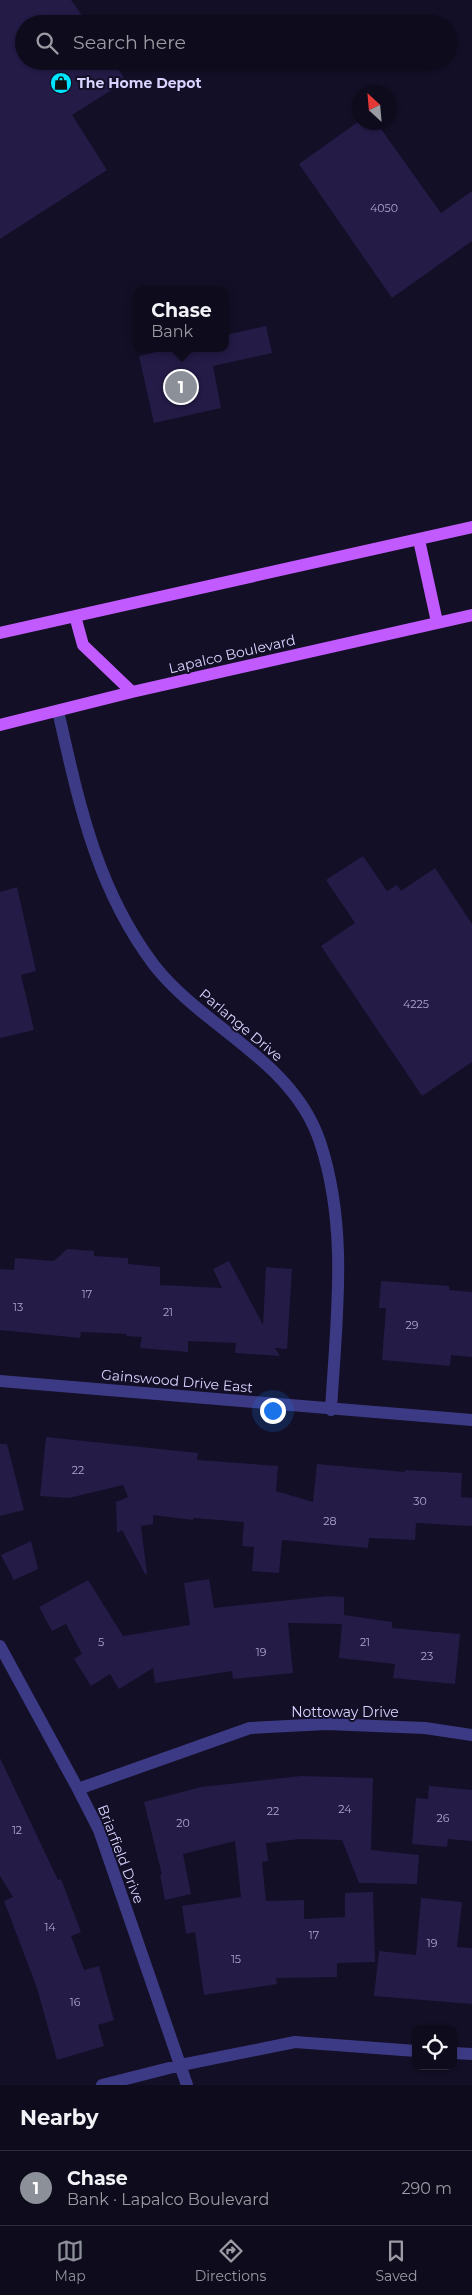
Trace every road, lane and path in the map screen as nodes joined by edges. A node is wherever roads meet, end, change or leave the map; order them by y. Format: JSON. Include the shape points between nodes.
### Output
{"nodes":[{"id":1,"x":472,"y":527,"type":"edge"},
{"id":2,"x":419,"y":540,"type":"junction"},
{"id":3,"x":472,"y":615,"type":"edge"},
{"id":4,"x":75,"y":616,"type":"junction"},
{"id":5,"x":437,"y":622,"type":"junction"},
{"id":6,"x":0,"y":633,"type":"edge"},
{"id":7,"x":132,"y":692,"type":"junction"},
{"id":8,"x":58,"y":711,"type":"junction"},
{"id":9,"x":0,"y":725,"type":"edge"},
{"id":10,"x":0,"y":1381,"type":"edge"},
{"id":11,"x":331,"y":1410,"type":"junction"},
{"id":12,"x":472,"y":1420,"type":"edge"},
{"id":13,"x":0,"y":1646,"type":"edge"},
{"id":14,"x":472,"y":1735,"type":"edge"},
{"id":15,"x":78,"y":1788,"type":"junction"},
{"id":16,"x":412,"y":2051,"type":"edge"},
{"id":17,"x":457,"y":2053,"type":"edge"},
{"id":18,"x":472,"y":2054,"type":"edge"},
{"id":19,"x":181,"y":2065,"type":"junction"},
{"id":20,"x":102,"y":2085,"type":"edge"},
{"id":21,"x":187,"y":2085,"type":"edge"}],
"edges":[{"from":1,"to":2,"type":"main road"},
{"from":2,"to":4,"type":"main road"},
{"from":2,"to":5,"type":"main road"},
{"from":3,"to":5,"type":"main road","name":"Lapalco Boulevard"},
{"from":4,"to":6,"type":"main road"},
{"from":4,"to":7,"type":"main road","via":[[83,645]]},
{"from":5,"to":7,"type":"main road","name":"Lapalco Boulevard"},
{"from":7,"to":8,"type":"main road","name":"Lapalco Boulevard"},
{"from":8,"to":9,"type":"main road","name":"Lapalco Boulevard"},
{"from":8,"to":11,"type":"street","name":"Parlange Drive","via":[[80,807],[100,869],[124,918],[155,966],[185,997],[252,1051],[283,1081],[306,1112],[320,1141],[334,1195],[339,1272]]},
{"from":10,"to":11,"type":"street","name":"Gainswood Drive East"},
{"from":11,"to":12,"type":"street","name":"Gainswood Drive East"},
{"from":13,"to":15,"type":"street","name":"Briarfield Drive"},
{"from":14,"to":15,"type":"street","name":"Nottoway Drive","via":[[425,1728],[326,1724],[250,1728]]},
{"from":15,"to":19,"type":"street","name":"Briarfield Drive","via":[[99,1830]]},
{"from":16,"to":19,"type":"street","via":[[295,2042]]},
{"from":17,"to":18,"type":"street"},
{"from":19,"to":20,"type":"street"},
{"from":19,"to":21,"type":"street","name":"Briarfield Drive"}]}
